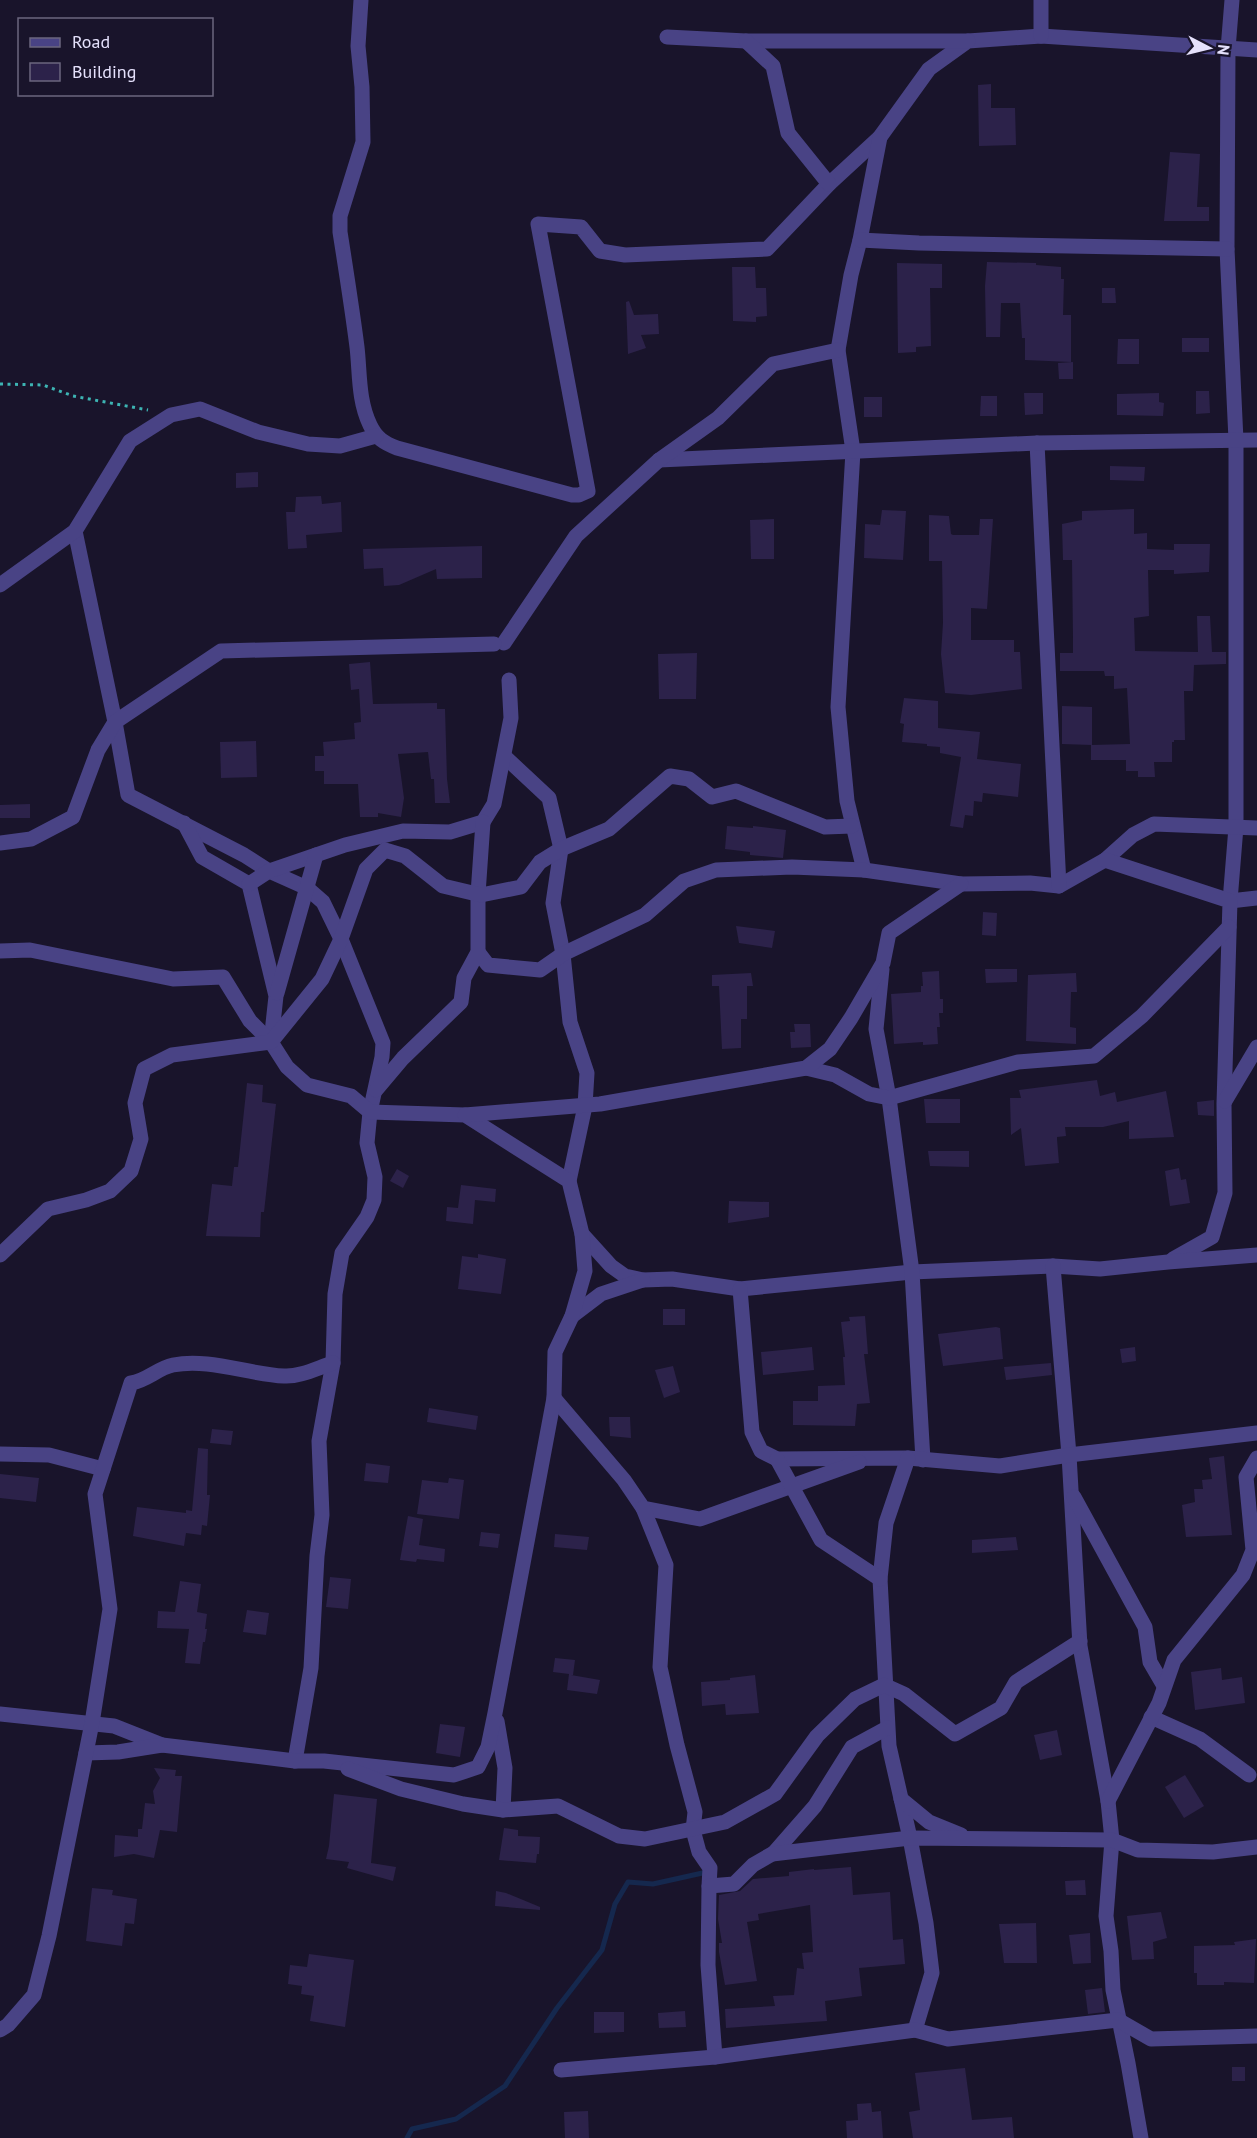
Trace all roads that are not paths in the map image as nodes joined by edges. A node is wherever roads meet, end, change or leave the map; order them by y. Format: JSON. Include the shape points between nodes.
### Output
{"nodes":[{"id":1,"x":361,"y":0,"type":"edge"},
{"id":2,"x":1041,"y":0,"type":"edge"},
{"id":3,"x":1232,"y":0,"type":"edge"},
{"id":4,"x":1041,"y":36,"type":"junction"},
{"id":5,"x":667,"y":37,"type":"dead end"},
{"id":6,"x":746,"y":41,"type":"junction"},
{"id":7,"x":968,"y":41,"type":"junction"},
{"id":8,"x":1228,"y":49,"type":"junction"},
{"id":9,"x":1257,"y":50,"type":"edge"},
{"id":10,"x":880,"y":137,"type":"junction"},
{"id":11,"x":829,"y":184,"type":"junction"},
{"id":12,"x":860,"y":240,"type":"junction"},
{"id":13,"x":1227,"y":249,"type":"junction"},
{"id":14,"x":838,"y":350,"type":"junction"},
{"id":15,"x":376,"y":436,"type":"junction"},
{"id":16,"x":1236,"y":440,"type":"junction"},
{"id":17,"x":1257,"y":440,"type":"edge"},
{"id":18,"x":1037,"y":443,"type":"junction"},
{"id":19,"x":853,"y":451,"type":"junction"},
{"id":20,"x":659,"y":460,"type":"junction"},
{"id":21,"x":75,"y":531,"type":"junction"},
{"id":22,"x":0,"y":585,"type":"edge"},
{"id":23,"x":509,"y":680,"type":"dead end"},
{"id":24,"x":115,"y":722,"type":"junction"},
{"id":25,"x":504,"y":756,"type":"junction"},
{"id":26,"x":483,"y":822,"type":"junction"},
{"id":27,"x":184,"y":823,"type":"junction"},
{"id":28,"x":852,"y":826,"type":"junction"},
{"id":29,"x":1236,"y":827,"type":"junction"},
{"id":30,"x":1257,"y":828,"type":"edge"},
{"id":31,"x":0,"y":843,"type":"edge"},
{"id":32,"x":561,"y":849,"type":"junction"},
{"id":33,"x":316,"y":855,"type":"junction"},
{"id":34,"x":1105,"y":860,"type":"junction"},
{"id":35,"x":864,"y":870,"type":"junction"},
{"id":36,"x":269,"y":871,"type":"junction"},
{"id":37,"x":249,"y":884,"type":"junction"},
{"id":38,"x":961,"y":884,"type":"junction"},
{"id":39,"x":1059,"y":886,"type":"junction"},
{"id":40,"x":307,"y":888,"type":"junction"},
{"id":41,"x":477,"y":894,"type":"junction"},
{"id":42,"x":1257,"y":898,"type":"edge"},
{"id":43,"x":1230,"y":901,"type":"junction"},
{"id":44,"x":1229,"y":927,"type":"junction"},
{"id":45,"x":341,"y":939,"type":"junction"},
{"id":46,"x":0,"y":951,"type":"edge"},
{"id":47,"x":478,"y":952,"type":"junction"},
{"id":48,"x":563,"y":954,"type":"junction"},
{"id":49,"x":883,"y":963,"type":"junction"},
{"id":50,"x":276,"y":996,"type":"junction"},
{"id":51,"x":271,"y":1042,"type":"junction"},
{"id":52,"x":1257,"y":1047,"type":"edge"},
{"id":53,"x":806,"y":1068,"type":"junction"},
{"id":54,"x":374,"y":1092,"type":"junction"},
{"id":55,"x":890,"y":1098,"type":"junction"},
{"id":56,"x":1224,"y":1104,"type":"junction"},
{"id":57,"x":585,"y":1106,"type":"junction"},
{"id":58,"x":370,"y":1112,"type":"junction"},
{"id":59,"x":465,"y":1115,"type":"junction"},
{"id":60,"x":569,"y":1181,"type":"junction"},
{"id":61,"x":582,"y":1234,"type":"junction"},
{"id":62,"x":0,"y":1255,"type":"edge"},
{"id":63,"x":1257,"y":1255,"type":"edge"},
{"id":64,"x":1167,"y":1262,"type":"junction"},
{"id":65,"x":1053,"y":1266,"type":"junction"},
{"id":66,"x":912,"y":1272,"type":"junction"},
{"id":67,"x":643,"y":1280,"type":"junction"},
{"id":68,"x":740,"y":1289,"type":"junction"},
{"id":69,"x":572,"y":1317,"type":"junction"},
{"id":70,"x":333,"y":1363,"type":"junction"},
{"id":71,"x":554,"y":1398,"type":"junction"},
{"id":72,"x":1257,"y":1433,"type":"edge"},
{"id":73,"x":0,"y":1454,"type":"edge"},
{"id":74,"x":1069,"y":1455,"type":"junction"},
{"id":75,"x":1257,"y":1458,"type":"edge"},
{"id":76,"x":777,"y":1459,"type":"junction"},
{"id":77,"x":868,"y":1459,"type":"junction"},
{"id":78,"x":916,"y":1459,"type":"junction"},
{"id":79,"x":104,"y":1469,"type":"junction"},
{"id":80,"x":792,"y":1486,"type":"junction"},
{"id":81,"x":1071,"y":1492,"type":"junction"},
{"id":82,"x":643,"y":1508,"type":"junction"},
{"id":83,"x":880,"y":1579,"type":"junction"},
{"id":84,"x":1080,"y":1641,"type":"junction"},
{"id":85,"x":884,"y":1685,"type":"junction"},
{"id":86,"x":1164,"y":1686,"type":"junction"},
{"id":87,"x":495,"y":1713,"type":"junction"},
{"id":88,"x":0,"y":1714,"type":"edge"},
{"id":89,"x":1151,"y":1717,"type":"junction"},
{"id":90,"x":92,"y":1723,"type":"junction"},
{"id":91,"x":887,"y":1728,"type":"junction"},
{"id":92,"x":162,"y":1745,"type":"junction"},
{"id":93,"x":86,"y":1753,"type":"junction"},
{"id":94,"x":295,"y":1761,"type":"junction"},
{"id":95,"x":324,"y":1761,"type":"junction"},
{"id":96,"x":1249,"y":1775,"type":"dead end"},
{"id":97,"x":901,"y":1799,"type":"junction"},
{"id":98,"x":1108,"y":1801,"type":"junction"},
{"id":99,"x":503,"y":1810,"type":"junction"},
{"id":100,"x":693,"y":1830,"type":"junction"},
{"id":101,"x":910,"y":1838,"type":"junction"},
{"id":102,"x":969,"y":1839,"type":"junction"},
{"id":103,"x":1112,"y":1840,"type":"junction"},
{"id":104,"x":1257,"y":1847,"type":"edge"},
{"id":105,"x":773,"y":1854,"type":"junction"},
{"id":106,"x":709,"y":1886,"type":"junction"},
{"id":107,"x":1118,"y":2020,"type":"junction"},
{"id":108,"x":0,"y":2030,"type":"edge"},
{"id":109,"x":915,"y":2030,"type":"junction"},
{"id":110,"x":1257,"y":2036,"type":"edge"},
{"id":111,"x":715,"y":2057,"type":"junction"},
{"id":112,"x":561,"y":2070,"type":"dead end"},
{"id":113,"x":1141,"y":2138,"type":"edge"}],
"edges":[{"from":1,"to":15,"type":"street","via":[[358,46],[363,142],[340,216],[340,232],[359,387]]},
{"from":2,"to":4,"type":"street"},
{"from":3,"to":8,"type":"street"},
{"from":4,"to":7,"type":"street"},
{"from":4,"to":8,"type":"street"},
{"from":5,"to":6,"type":"street"},
{"from":6,"to":7,"type":"street"},
{"from":6,"to":11,"type":"street","via":[[773,66],[788,133]]},
{"from":7,"to":10,"type":"street","via":[[929,69]]},
{"from":8,"to":9,"type":"street"},
{"from":8,"to":13,"type":"street"},
{"from":10,"to":11,"type":"street"},
{"from":10,"to":12,"type":"street"},
{"from":11,"to":15,"type":"street","via":[[767,249],[625,255],[600,251],[581,227],[538,224],[588,491],[572,495],[397,448]]},
{"from":12,"to":13,"type":"street"},
{"from":12,"to":14,"type":"street"},
{"from":13,"to":16,"type":"street"},
{"from":14,"to":19,"type":"street"},
{"from":14,"to":20,"type":"street","via":[[773,364],[718,418]]},
{"from":15,"to":21,"type":"street","via":[[340,446],[308,444],[258,432],[200,409],[171,415],[130,441]]},
{"from":16,"to":17,"type":"street"},
{"from":16,"to":18,"type":"street"},
{"from":16,"to":29,"type":"street"},
{"from":18,"to":19,"type":"street"},
{"from":18,"to":39,"type":"street"},
{"from":19,"to":20,"type":"street"},
{"from":19,"to":28,"type":"street","via":[[838,707]]},
{"from":20,"to":24,"type":"street","via":[[576,536],[499,644],[221,651]]},
{"from":21,"to":22,"type":"street"},
{"from":21,"to":24,"type":"street"},
{"from":23,"to":25,"type":"street","via":[[511,718]]},
{"from":24,"to":27,"type":"street","via":[[128,795]]},
{"from":24,"to":31,"type":"street","via":[[98,750],[73,817],[31,839]]},
{"from":25,"to":26,"type":"street","via":[[494,804]]},
{"from":25,"to":32,"type":"street","via":[[549,798]]},
{"from":26,"to":33,"type":"street","via":[[450,832],[403,831]]},
{"from":26,"to":41,"type":"street"},
{"from":27,"to":36,"type":"street"},
{"from":27,"to":37,"type":"street","via":[[202,857]]},
{"from":28,"to":32,"type":"street","via":[[825,827],[736,791],[712,797],[689,779],[670,776],[609,828]]},
{"from":28,"to":35,"type":"street"},
{"from":29,"to":30,"type":"street"},
{"from":29,"to":34,"type":"street","via":[[1154,824],[1133,835]]},
{"from":29,"to":43,"type":"street"},
{"from":32,"to":41,"type":"street","via":[[540,862],[521,887]]},
{"from":32,"to":48,"type":"street","via":[[553,903]]},
{"from":33,"to":36,"type":"street"},
{"from":33,"to":40,"type":"street"},
{"from":34,"to":39,"type":"street"},
{"from":34,"to":43,"type":"street"},
{"from":35,"to":38,"type":"street"},
{"from":35,"to":48,"type":"street","via":[[716,870],[684,881],[645,915]]},
{"from":36,"to":37,"type":"street"},
{"from":36,"to":40,"type":"street"},
{"from":37,"to":50,"type":"street"},
{"from":38,"to":39,"type":"street"},
{"from":38,"to":49,"type":"street","via":[[889,933]]},
{"from":40,"to":45,"type":"street","via":[[323,902]]},
{"from":40,"to":50,"type":"street"},
{"from":41,"to":45,"type":"street","via":[[443,886],[405,856],[385,850],[366,869]]},
{"from":41,"to":47,"type":"street"},
{"from":42,"to":43,"type":"street"},
{"from":43,"to":44,"type":"street"},
{"from":44,"to":55,"type":"street","via":[[1142,1016],[1094,1056],[1018,1062]]},
{"from":44,"to":56,"type":"street"},
{"from":45,"to":51,"type":"street","via":[[322,979]]},
{"from":45,"to":54,"type":"street","via":[[382,1043]]},
{"from":46,"to":51,"type":"street","via":[[30,950],[173,979],[223,977],[250,1022]]},
{"from":47,"to":48,"type":"street","via":[[488,965],[540,970]]},
{"from":47,"to":54,"type":"street","via":[[464,978],[461,1002]]},
{"from":48,"to":57,"type":"street","via":[[570,1022],[587,1073]]},
{"from":49,"to":53,"type":"street","via":[[830,1049]]},
{"from":49,"to":55,"type":"street","via":[[876,1029]]},
{"from":50,"to":51,"type":"street"},
{"from":51,"to":58,"type":"street","via":[[287,1067],[307,1085],[351,1096]]},
{"from":51,"to":62,"type":"street","via":[[172,1055],[144,1069],[135,1103],[141,1139],[131,1172],[110,1191],[48,1209]]},
{"from":52,"to":56,"type":"street"},
{"from":53,"to":55,"type":"street","via":[[836,1075],[869,1094]]},
{"from":53,"to":57,"type":"street"},
{"from":54,"to":58,"type":"street"},
{"from":55,"to":66,"type":"street"},
{"from":56,"to":64,"type":"street","via":[[1225,1193],[1212,1237]]},
{"from":57,"to":59,"type":"street"},
{"from":57,"to":60,"type":"street"},
{"from":58,"to":59,"type":"street"},
{"from":58,"to":70,"type":"street","via":[[367,1143],[375,1177],[374,1200],[368,1217],[342,1253],[335,1294]]},
{"from":59,"to":60,"type":"street"},
{"from":60,"to":61,"type":"street"},
{"from":61,"to":67,"type":"street","via":[[611,1266],[626,1276]]},
{"from":61,"to":69,"type":"street","via":[[585,1271]]},
{"from":63,"to":64,"type":"street"},
{"from":64,"to":65,"type":"street","via":[[1101,1269]]},
{"from":65,"to":66,"type":"street"},
{"from":65,"to":74,"type":"street"},
{"from":66,"to":68,"type":"street"},
{"from":66,"to":78,"type":"street"},
{"from":67,"to":68,"type":"street","via":[[672,1279]]},
{"from":67,"to":69,"type":"street","via":[[601,1294]]},
{"from":68,"to":76,"type":"street","via":[[752,1432],[761,1452]]},
{"from":69,"to":71,"type":"street","via":[[555,1352]]},
{"from":70,"to":79,"type":"street","via":[[286,1376],[206,1365],[172,1365],[141,1382],[131,1383]]},
{"from":70,"to":94,"type":"street","via":[[319,1442],[322,1515],[311,1668]]},
{"from":71,"to":82,"type":"street"},
{"from":71,"to":87,"type":"street"},
{"from":72,"to":74,"type":"street"},
{"from":73,"to":79,"type":"street","via":[[49,1455]]},
{"from":74,"to":78,"type":"street","via":[[1000,1466]]},
{"from":74,"to":81,"type":"street"},
{"from":75,"to":86,"type":"street","via":[[1246,1477],[1253,1550],[1243,1575],[1174,1660]]},
{"from":76,"to":77,"type":"street"},
{"from":76,"to":80,"type":"street"},
{"from":77,"to":78,"type":"street"},
{"from":77,"to":80,"type":"street"},
{"from":78,"to":83,"type":"street","via":[[886,1523]]},
{"from":79,"to":90,"type":"street","via":[[95,1494],[110,1609]]},
{"from":80,"to":82,"type":"street","via":[[700,1519]]},
{"from":80,"to":83,"type":"street","via":[[821,1540]]},
{"from":81,"to":84,"type":"street"},
{"from":81,"to":86,"type":"street","via":[[1145,1627],[1150,1662]]},
{"from":82,"to":100,"type":"street","via":[[666,1565],[660,1667],[695,1812]]},
{"from":83,"to":85,"type":"street"},
{"from":84,"to":85,"type":"street","via":[[1016,1682],[1001,1708],[955,1734],[904,1694]]},
{"from":84,"to":98,"type":"street"},
{"from":85,"to":91,"type":"street"},
{"from":85,"to":100,"type":"street","via":[[855,1699],[817,1736],[775,1794],[725,1822]]},
{"from":86,"to":89,"type":"street"},
{"from":87,"to":95,"type":"street","via":[[488,1747],[478,1767],[454,1775]]},
{"from":87,"to":99,"type":"street","via":[[505,1768]]},
{"from":88,"to":90,"type":"street"},
{"from":89,"to":96,"type":"street","via":[[1200,1738]]},
{"from":89,"to":98,"type":"street"},
{"from":90,"to":92,"type":"street","via":[[114,1726]]},
{"from":90,"to":93,"type":"street"},
{"from":91,"to":97,"type":"street"},
{"from":91,"to":105,"type":"street","via":[[852,1748],[815,1806]]},
{"from":92,"to":93,"type":"street"},
{"from":92,"to":94,"type":"street"},
{"from":93,"to":108,"type":"street","via":[[34,1995]]},
{"from":94,"to":95,"type":"street"},
{"from":95,"to":99,"type":"street","via":[[401,1789]]},
{"from":97,"to":101,"type":"street"},
{"from":97,"to":102,"type":"street","via":[[929,1822]]},
{"from":98,"to":103,"type":"street"},
{"from":99,"to":100,"type":"street","via":[[558,1806],[619,1836],[645,1839]]},
{"from":100,"to":106,"type":"street","via":[[699,1852],[710,1868]]},
{"from":101,"to":102,"type":"street"},
{"from":101,"to":105,"type":"street"},
{"from":101,"to":109,"type":"street","via":[[932,1973]]},
{"from":102,"to":103,"type":"street"},
{"from":103,"to":104,"type":"street","via":[[1138,1850],[1214,1852]]},
{"from":103,"to":107,"type":"street","via":[[1106,1916]]},
{"from":105,"to":106,"type":"street","via":[[753,1865],[734,1884]]},
{"from":106,"to":111,"type":"street","via":[[708,1965]]},
{"from":107,"to":109,"type":"street","via":[[948,2039]]},
{"from":107,"to":110,"type":"street","via":[[1151,2040]]},
{"from":107,"to":113,"type":"street"},
{"from":109,"to":111,"type":"street"},
{"from":111,"to":112,"type":"street"}]}
